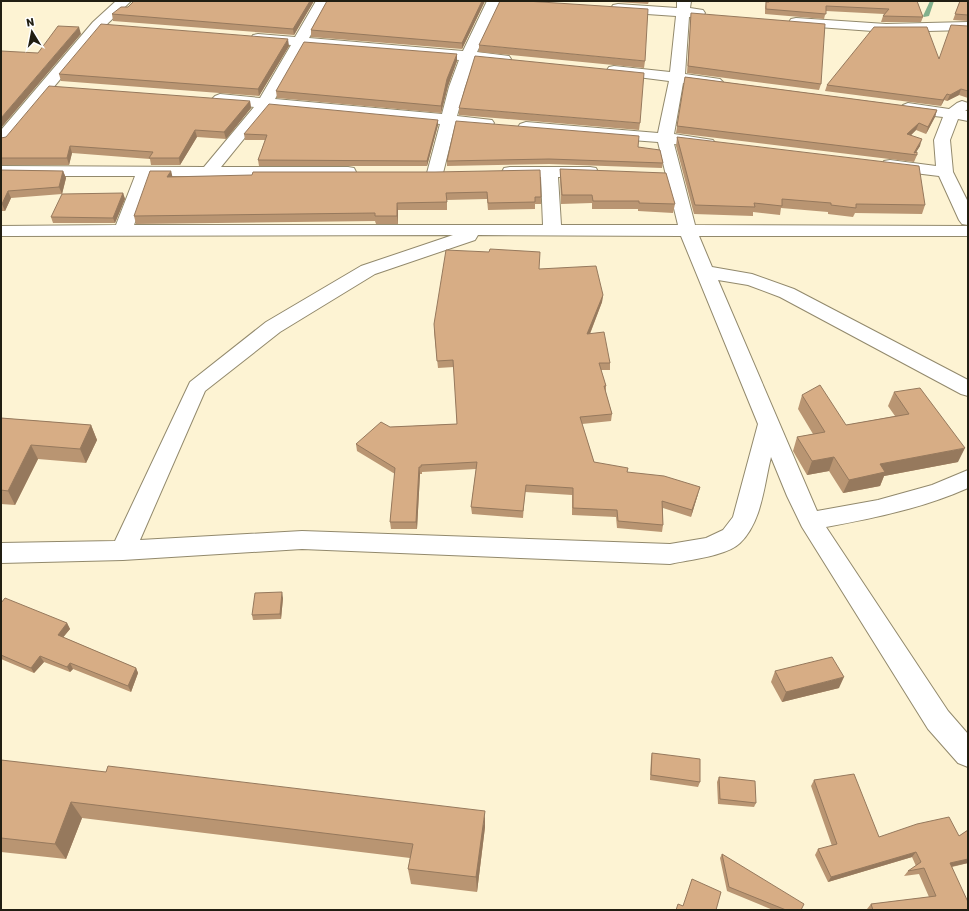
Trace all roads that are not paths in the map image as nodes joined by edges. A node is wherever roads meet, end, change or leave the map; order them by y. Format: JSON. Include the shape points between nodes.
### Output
{"nodes":[{"id":1,"x":124,"y":1,"type":"edge"},
{"id":2,"x":323,"y":1,"type":"edge"},
{"id":3,"x":494,"y":1,"type":"edge"},
{"id":4,"x":605,"y":7,"type":"edge"},
{"id":5,"x":683,"y":7,"type":"edge"},
{"id":6,"x":714,"y":15,"type":"edge"},
{"id":7,"x":784,"y":21,"type":"edge"},
{"id":8,"x":98,"y":25,"type":"junction"},
{"id":9,"x":121,"y":26,"type":"edge"},
{"id":10,"x":968,"y":26,"type":"edge"},
{"id":11,"x":245,"y":37,"type":"edge"},
{"id":12,"x":300,"y":41,"type":"junction"},
{"id":13,"x":468,"y":56,"type":"junction"},
{"id":14,"x":515,"y":60,"type":"edge"},
{"id":15,"x":600,"y":69,"type":"edge"},
{"id":16,"x":678,"y":76,"type":"junction"},
{"id":17,"x":732,"y":84,"type":"edge"},
{"id":18,"x":203,"y":98,"type":"edge"},
{"id":19,"x":968,"y":101,"type":"edge"},
{"id":20,"x":265,"y":103,"type":"junction"},
{"id":21,"x":897,"y":106,"type":"edge"},
{"id":22,"x":960,"y":115,"type":"edge"},
{"id":23,"x":448,"y":120,"type":"junction"},
{"id":24,"x":4,"y":133,"type":"edge"},
{"id":25,"x":665,"y":138,"type":"junction"},
{"id":26,"x":720,"y":145,"type":"edge"},
{"id":27,"x":875,"y":163,"type":"edge"},
{"id":28,"x":1,"y":171,"type":"edge"},
{"id":29,"x":145,"y":171,"type":"junction"},
{"id":30,"x":210,"y":171,"type":"junction"},
{"id":31,"x":550,"y":171,"type":"junction"},
{"id":32,"x":365,"y":172,"type":"edge"},
{"id":33,"x":496,"y":172,"type":"edge"},
{"id":34,"x":945,"y":172,"type":"junction"},
{"id":35,"x":435,"y":173,"type":"edge"},
{"id":36,"x":604,"y":173,"type":"edge"},
{"id":37,"x":968,"y":220,"type":"edge"},
{"id":38,"x":485,"y":230,"type":"junction"},
{"id":39,"x":1,"y":231,"type":"edge"},
{"id":40,"x":124,"y":231,"type":"junction"},
{"id":41,"x":552,"y":231,"type":"junction"},
{"id":42,"x":688,"y":231,"type":"junction"},
{"id":43,"x":968,"y":231,"type":"edge"},
{"id":44,"x":705,"y":272,"type":"junction"},
{"id":45,"x":968,"y":389,"type":"edge"},
{"id":46,"x":768,"y":425,"type":"junction"},
{"id":47,"x":968,"y":479,"type":"edge"},
{"id":48,"x":810,"y":521,"type":"junction"},
{"id":49,"x":123,"y":550,"type":"junction"},
{"id":50,"x":1,"y":553,"type":"edge"},
{"id":51,"x":968,"y":754,"type":"edge"}],
"edges":[{"from":1,"to":8,"type":"street"},
{"from":2,"to":12,"type":"street"},
{"from":3,"to":13,"type":"street"},
{"from":4,"to":5,"type":"street"},
{"from":5,"to":6,"type":"street"},
{"from":5,"to":16,"type":"street"},
{"from":7,"to":10,"type":"street","via":[[886,28]]},
{"from":8,"to":9,"type":"street"},
{"from":8,"to":24,"type":"street","via":[[55,86]]},
{"from":11,"to":12,"type":"street"},
{"from":12,"to":13,"type":"street"},
{"from":12,"to":20,"type":"street"},
{"from":13,"to":14,"type":"street"},
{"from":13,"to":23,"type":"street"},
{"from":15,"to":16,"type":"street"},
{"from":16,"to":17,"type":"street"},
{"from":16,"to":25,"type":"street"},
{"from":18,"to":20,"type":"street"},
{"from":19,"to":22,"type":"street"},
{"from":20,"to":23,"type":"street"},
{"from":20,"to":30,"type":"street"},
{"from":21,"to":22,"type":"street"},
{"from":22,"to":34,"type":"street","via":[[942,140]]},
{"from":23,"to":25,"type":"street"},
{"from":23,"to":35,"type":"street"},
{"from":25,"to":26,"type":"street"},
{"from":25,"to":42,"type":"street","via":[[666,175]]},
{"from":27,"to":34,"type":"street"},
{"from":28,"to":29,"type":"street"},
{"from":29,"to":30,"type":"street"},
{"from":29,"to":40,"type":"street"},
{"from":30,"to":32,"type":"street"},
{"from":31,"to":33,"type":"street"},
{"from":31,"to":36,"type":"street"},
{"from":31,"to":41,"type":"street"},
{"from":34,"to":37,"type":"street"},
{"from":38,"to":40,"type":"street"},
{"from":38,"to":41,"type":"street"},
{"from":38,"to":49,"type":"street","via":[[368,270],[273,327],[197,387]]},
{"from":39,"to":40,"type":"street"},
{"from":41,"to":42,"type":"street"},
{"from":42,"to":43,"type":"street"},
{"from":42,"to":44,"type":"street"},
{"from":44,"to":45,"type":"street","via":[[752,280],[787,293]]},
{"from":44,"to":46,"type":"street"},
{"from":46,"to":48,"type":"street"},
{"from":46,"to":49,"type":"street","via":[[744,520],[731,537],[710,547],[670,554],[302,540]]},
{"from":47,"to":48,"type":"street","via":[[938,492],[878,509]]},
{"from":48,"to":51,"type":"street","via":[[938,720]]},
{"from":49,"to":50,"type":"street"}]}
